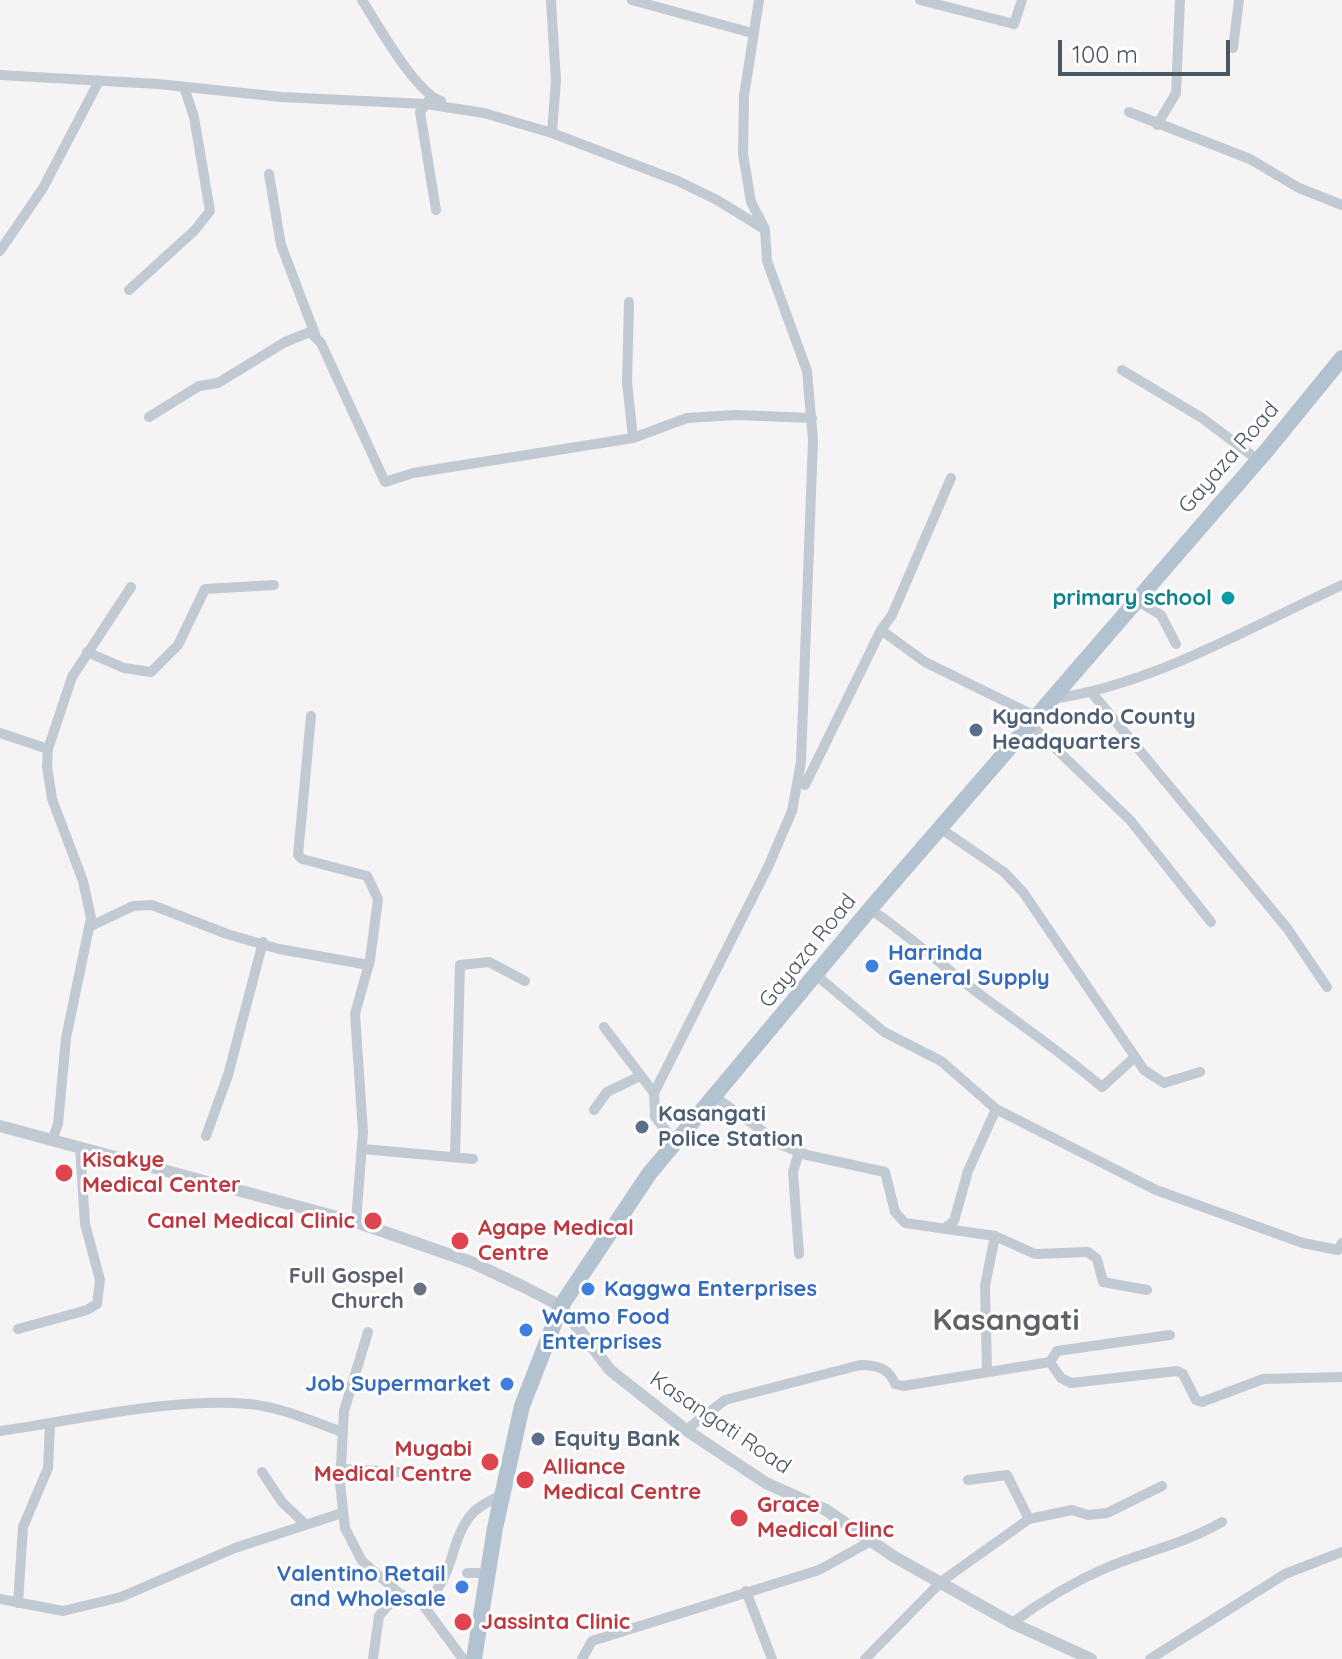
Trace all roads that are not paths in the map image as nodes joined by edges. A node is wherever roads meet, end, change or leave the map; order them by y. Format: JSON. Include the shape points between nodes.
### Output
{"nodes":[{"id":1,"x":362,"y":0,"type":"edge"},
{"id":2,"x":632,"y":0,"type":"edge"},
{"id":3,"x":759,"y":0,"type":"edge"},
{"id":4,"x":920,"y":0,"type":"edge"},
{"id":5,"x":1022,"y":0,"type":"edge"},
{"id":6,"x":1180,"y":0,"type":"edge"},
{"id":7,"x":1239,"y":0,"type":"edge"},
{"id":8,"x":551,"y":1,"type":"edge"},
{"id":9,"x":752,"y":33,"type":"junction"},
{"id":10,"x":1233,"y":48,"type":"dead end"},
{"id":11,"x":0,"y":75,"type":"edge"},
{"id":12,"x":99,"y":81,"type":"junction"},
{"id":13,"x":184,"y":87,"type":"junction"},
{"id":14,"x":428,"y":101,"type":"junction"},
{"id":15,"x":1129,"y":112,"type":"dead end"},
{"id":16,"x":1157,"y":125,"type":"junction"},
{"id":17,"x":552,"y":133,"type":"junction"},
{"id":18,"x":269,"y":174,"type":"dead end"},
{"id":19,"x":1342,"y":205,"type":"edge"},
{"id":20,"x":436,"y":210,"type":"dead end"},
{"id":21,"x":765,"y":229,"type":"junction"},
{"id":22,"x":0,"y":251,"type":"edge"},
{"id":23,"x":129,"y":290,"type":"dead end"},
{"id":24,"x":629,"y":302,"type":"dead end"},
{"id":25,"x":315,"y":334,"type":"junction"},
{"id":26,"x":1342,"y":358,"type":"edge"},
{"id":27,"x":1122,"y":370,"type":"dead end"},
{"id":28,"x":149,"y":417,"type":"dead end"},
{"id":29,"x":812,"y":418,"type":"junction"},
{"id":30,"x":633,"y":438,"type":"junction"},
{"id":31,"x":1258,"y":460,"type":"junction"},
{"id":32,"x":951,"y":478,"type":"dead end"},
{"id":33,"x":274,"y":585,"type":"dead end"},
{"id":34,"x":1342,"y":585,"type":"edge"},
{"id":35,"x":131,"y":587,"type":"dead end"},
{"id":36,"x":1136,"y":600,"type":"junction"},
{"id":37,"x":881,"y":630,"type":"junction"},
{"id":38,"x":1176,"y":644,"type":"dead end"},
{"id":39,"x":87,"y":652,"type":"junction"},
{"id":40,"x":1092,"y":693,"type":"junction"},
{"id":41,"x":1051,"y":699,"type":"junction"},
{"id":42,"x":311,"y":716,"type":"dead end"},
{"id":43,"x":1032,"y":720,"type":"junction"},
{"id":44,"x":0,"y":733,"type":"edge"},
{"id":45,"x":48,"y":749,"type":"junction"},
{"id":46,"x":792,"y":811,"type":"junction"},
{"id":47,"x":940,"y":828,"type":"junction"},
{"id":48,"x":870,"y":909,"type":"junction"},
{"id":49,"x":1211,"y":922,"type":"dead end"},
{"id":50,"x":91,"y":926,"type":"junction"},
{"id":51,"x":263,"y":942,"type":"junction"},
{"id":52,"x":369,"y":965,"type":"junction"},
{"id":53,"x":816,"y":975,"type":"junction"},
{"id":54,"x":525,"y":981,"type":"dead end"},
{"id":55,"x":1327,"y":987,"type":"dead end"},
{"id":56,"x":604,"y":1027,"type":"dead end"},
{"id":57,"x":1135,"y":1057,"type":"junction"},
{"id":58,"x":1200,"y":1072,"type":"dead end"},
{"id":59,"x":640,"y":1076,"type":"junction"},
{"id":60,"x":654,"y":1093,"type":"junction"},
{"id":61,"x":714,"y":1096,"type":"junction"},
{"id":62,"x":996,"y":1109,"type":"junction"},
{"id":63,"x":594,"y":1110,"type":"dead end"},
{"id":64,"x":0,"y":1126,"type":"edge"},
{"id":65,"x":206,"y":1136,"type":"dead end"},
{"id":66,"x":52,"y":1140,"type":"junction"},
{"id":67,"x":675,"y":1142,"type":"junction"},
{"id":68,"x":80,"y":1147,"type":"junction"},
{"id":69,"x":363,"y":1149,"type":"junction"},
{"id":70,"x":799,"y":1152,"type":"junction"},
{"id":71,"x":455,"y":1157,"type":"junction"},
{"id":72,"x":473,"y":1159,"type":"dead end"},
{"id":73,"x":356,"y":1222,"type":"junction"},
{"id":74,"x":945,"y":1228,"type":"junction"},
{"id":75,"x":995,"y":1236,"type":"junction"},
{"id":76,"x":1342,"y":1243,"type":"edge"},
{"id":77,"x":799,"y":1254,"type":"dead end"},
{"id":78,"x":1147,"y":1290,"type":"dead end"},
{"id":79,"x":561,"y":1306,"type":"junction"},
{"id":80,"x":18,"y":1329,"type":"dead end"},
{"id":81,"x":368,"y":1332,"type":"dead end"},
{"id":82,"x":1170,"y":1335,"type":"dead end"},
{"id":83,"x":1050,"y":1362,"type":"junction"},
{"id":84,"x":987,"y":1371,"type":"junction"},
{"id":85,"x":1342,"y":1377,"type":"edge"},
{"id":86,"x":50,"y":1424,"type":"junction"},
{"id":87,"x":686,"y":1430,"type":"junction"},
{"id":88,"x":0,"y":1431,"type":"edge"},
{"id":89,"x":342,"y":1432,"type":"junction"},
{"id":90,"x":341,"y":1469,"type":"junction"},
{"id":91,"x":262,"y":1472,"type":"dead end"},
{"id":92,"x":399,"y":1472,"type":"dead end"},
{"id":93,"x":968,"y":1480,"type":"dead end"},
{"id":94,"x":1162,"y":1486,"type":"dead end"},
{"id":95,"x":501,"y":1495,"type":"junction"},
{"id":96,"x":342,"y":1513,"type":"junction"},
{"id":97,"x":1029,"y":1519,"type":"junction"},
{"id":98,"x":1222,"y":1522,"type":"dead end"},
{"id":99,"x":305,"y":1524,"type":"junction"},
{"id":100,"x":871,"y":1541,"type":"junction"},
{"id":101,"x":1342,"y":1552,"type":"edge"},
{"id":102,"x":942,"y":1581,"type":"junction"},
{"id":103,"x":746,"y":1591,"type":"junction"},
{"id":104,"x":399,"y":1593,"type":"junction"},
{"id":105,"x":0,"y":1599,"type":"edge"},
{"id":106,"x":18,"y":1603,"type":"junction"},
{"id":107,"x":423,"y":1605,"type":"junction"},
{"id":108,"x":1012,"y":1623,"type":"junction"},
{"id":109,"x":373,"y":1659,"type":"edge"},
{"id":110,"x":463,"y":1659,"type":"edge"},
{"id":111,"x":474,"y":1659,"type":"edge"},
{"id":112,"x":582,"y":1659,"type":"edge"},
{"id":113,"x":772,"y":1659,"type":"edge"},
{"id":114,"x":865,"y":1659,"type":"edge"},
{"id":115,"x":1091,"y":1659,"type":"edge"},
{"id":116,"x":1150,"y":1659,"type":"edge"}],
"edges":[{"from":1,"to":14,"type":"street"},
{"from":2,"to":9,"type":"street"},
{"from":3,"to":9,"type":"street"},
{"from":4,"to":5,"type":"street","via":[[1014,24]]},
{"from":6,"to":16,"type":"street","via":[[1176,93]]},
{"from":7,"to":10,"type":"street"},
{"from":8,"to":17,"type":"street","via":[[556,80]]},
{"from":9,"to":21,"type":"street","via":[[742,138],[751,202]]},
{"from":11,"to":12,"type":"street"},
{"from":12,"to":13,"type":"street"},
{"from":12,"to":22,"type":"street","via":[[43,188]]},
{"from":13,"to":14,"type":"street","via":[[266,96]]},
{"from":13,"to":23,"type":"street","via":[[210,211]]},
{"from":14,"to":17,"type":"street"},
{"from":14,"to":20,"type":"street","via":[[420,112]]},
{"from":15,"to":16,"type":"street"},
{"from":16,"to":19,"type":"street","via":[[1250,159],[1299,188]]},
{"from":17,"to":21,"type":"street","via":[[699,191]]},
{"from":18,"to":25,"type":"street","via":[[281,245]]},
{"from":21,"to":29,"type":"street","via":[[767,261],[807,371]]},
{"from":24,"to":30,"type":"street","via":[[627,382]]},
{"from":25,"to":28,"type":"street","via":[[301,333]]},
{"from":25,"to":30,"type":"street","via":[[385,482]]},
{"from":26,"to":31,"type":"main road","name":"Gayaza Road"},
{"from":27,"to":31,"type":"street","via":[[1202,418]]},
{"from":29,"to":30,"type":"street","via":[[687,418]]},
{"from":29,"to":46,"type":"street","via":[[801,762]]},
{"from":31,"to":36,"type":"main road","name":"Gayaza Road"},
{"from":32,"to":37,"type":"street"},
{"from":33,"to":39,"type":"street","via":[[205,589],[178,645],[151,672],[124,668]]},
{"from":34,"to":40,"type":"street"},
{"from":35,"to":39,"type":"street"},
{"from":36,"to":38,"type":"street","via":[[1161,615]]},
{"from":36,"to":41,"type":"main road","name":"Gayaza Road"},
{"from":37,"to":43,"type":"street","via":[[925,662]]},
{"from":37,"to":46,"type":"street"},
{"from":39,"to":45,"type":"street","via":[[72,677]]},
{"from":40,"to":41,"type":"street"},
{"from":40,"to":55,"type":"street","via":[[1287,928]]},
{"from":41,"to":43,"type":"main road","name":"Gayaza Road"},
{"from":42,"to":52,"type":"street","via":[[296,847],[302,859],[370,879],[379,909]]},
{"from":43,"to":47,"type":"main road","name":"Gayaza Road"},
{"from":43,"to":49,"type":"street","via":[[1130,820]]},
{"from":44,"to":45,"type":"street"},
{"from":45,"to":50,"type":"street","via":[[50,791],[83,881]]},
{"from":46,"to":60,"type":"street"},
{"from":47,"to":48,"type":"main road","name":"Gayaza Road"},
{"from":47,"to":57,"type":"street","via":[[1004,872],[1023,892]]},
{"from":48,"to":53,"type":"main road","name":"Gayaza Road"},
{"from":48,"to":57,"type":"street","via":[[1102,1087]]},
{"from":50,"to":51,"type":"street","via":[[133,906],[152,905]]},
{"from":50,"to":66,"type":"street","via":[[66,1038]]},
{"from":51,"to":52,"type":"street"},
{"from":51,"to":65,"type":"street"},
{"from":52,"to":69,"type":"street","via":[[355,1027]]},
{"from":53,"to":61,"type":"main road","name":"Gayaza Road"},
{"from":53,"to":62,"type":"street","via":[[884,1032],[941,1061]]},
{"from":54,"to":71,"type":"street","via":[[489,962],[460,965]]},
{"from":56,"to":59,"type":"street"},
{"from":57,"to":58,"type":"street","via":[[1164,1083]]},
{"from":59,"to":60,"type":"street"},
{"from":59,"to":63,"type":"street","via":[[607,1092]]},
{"from":60,"to":67,"type":"street","via":[[655,1117]]},
{"from":61,"to":67,"type":"main road","name":"Gayaza Road"},
{"from":61,"to":70,"type":"street"},
{"from":62,"to":74,"type":"street","via":[[968,1171],[954,1221]]},
{"from":62,"to":76,"type":"street","via":[[1156,1190],[1303,1243],[1338,1250]]},
{"from":64,"to":66,"type":"street"},
{"from":66,"to":68,"type":"street"},
{"from":67,"to":79,"type":"main road","name":"Gayaza Road","via":[[620,1214]]},
{"from":68,"to":73,"type":"street"},
{"from":68,"to":80,"type":"street","via":[[85,1224],[100,1280],[97,1304]]},
{"from":69,"to":71,"type":"street"},
{"from":69,"to":73,"type":"street"},
{"from":70,"to":74,"type":"street","via":[[885,1172],[899,1219]]},
{"from":70,"to":77,"type":"street","via":[[793,1172]]},
{"from":71,"to":72,"type":"street"},
{"from":73,"to":79,"type":"street","via":[[471,1262]]},
{"from":74,"to":75,"type":"street"},
{"from":75,"to":78,"type":"street","via":[[1035,1254],[1088,1252],[1097,1259],[1103,1282]]},
{"from":75,"to":84,"type":"street","via":[[985,1286]]},
{"from":79,"to":87,"type":"street","name":"Kasangati Road","via":[[610,1370]]},
{"from":79,"to":95,"type":"main road","name":"Gayaza Road","via":[[522,1406]]},
{"from":81,"to":89,"type":"street"},
{"from":82,"to":83,"type":"street","via":[[1057,1351]]},
{"from":83,"to":84,"type":"street"},
{"from":83,"to":85,"type":"street","via":[[1071,1383],[1177,1371],[1202,1402],[1263,1379]]},
{"from":84,"to":87,"type":"street","via":[[903,1386],[875,1365],[860,1365],[725,1400]]},
{"from":86,"to":88,"type":"street"},
{"from":86,"to":89,"type":"street","via":[[222,1403],[283,1411]]},
{"from":86,"to":106,"type":"street","via":[[48,1468],[23,1527]]},
{"from":87,"to":100,"type":"street","name":"Kasangati Road","via":[[766,1483],[826,1510]]},
{"from":89,"to":90,"type":"street"},
{"from":90,"to":92,"type":"street"},
{"from":90,"to":96,"type":"street"},
{"from":91,"to":99,"type":"street"},
{"from":93,"to":97,"type":"street","via":[[1007,1475]]},
{"from":94,"to":97,"type":"street","via":[[1107,1513],[1072,1510]]},
{"from":95,"to":107,"type":"street","via":[[468,1518],[445,1580]]},
{"from":95,"to":111,"type":"main road","name":"Gayaza Road"},
{"from":96,"to":99,"type":"street"},
{"from":96,"to":104,"type":"street","via":[[352,1547]]},
{"from":97,"to":102,"type":"street"},
{"from":98,"to":108,"type":"street","via":[[1069,1586]]},
{"from":99,"to":106,"type":"street","via":[[121,1597],[63,1611]]},
{"from":100,"to":102,"type":"street","name":"Kasangati Road"},
{"from":100,"to":103,"type":"street","via":[[819,1570]]},
{"from":101,"to":116,"type":"street","via":[[1285,1574]]},
{"from":102,"to":108,"type":"street","name":"Kasangati Road"},
{"from":102,"to":114,"type":"street"},
{"from":103,"to":112,"type":"street","via":[[592,1641]]},
{"from":103,"to":113,"type":"street"},
{"from":104,"to":107,"type":"street"},
{"from":104,"to":109,"type":"street","via":[[379,1616]]},
{"from":105,"to":106,"type":"street"},
{"from":107,"to":110,"type":"street"},
{"from":108,"to":115,"type":"street","name":"Kasangati Road"}]}
